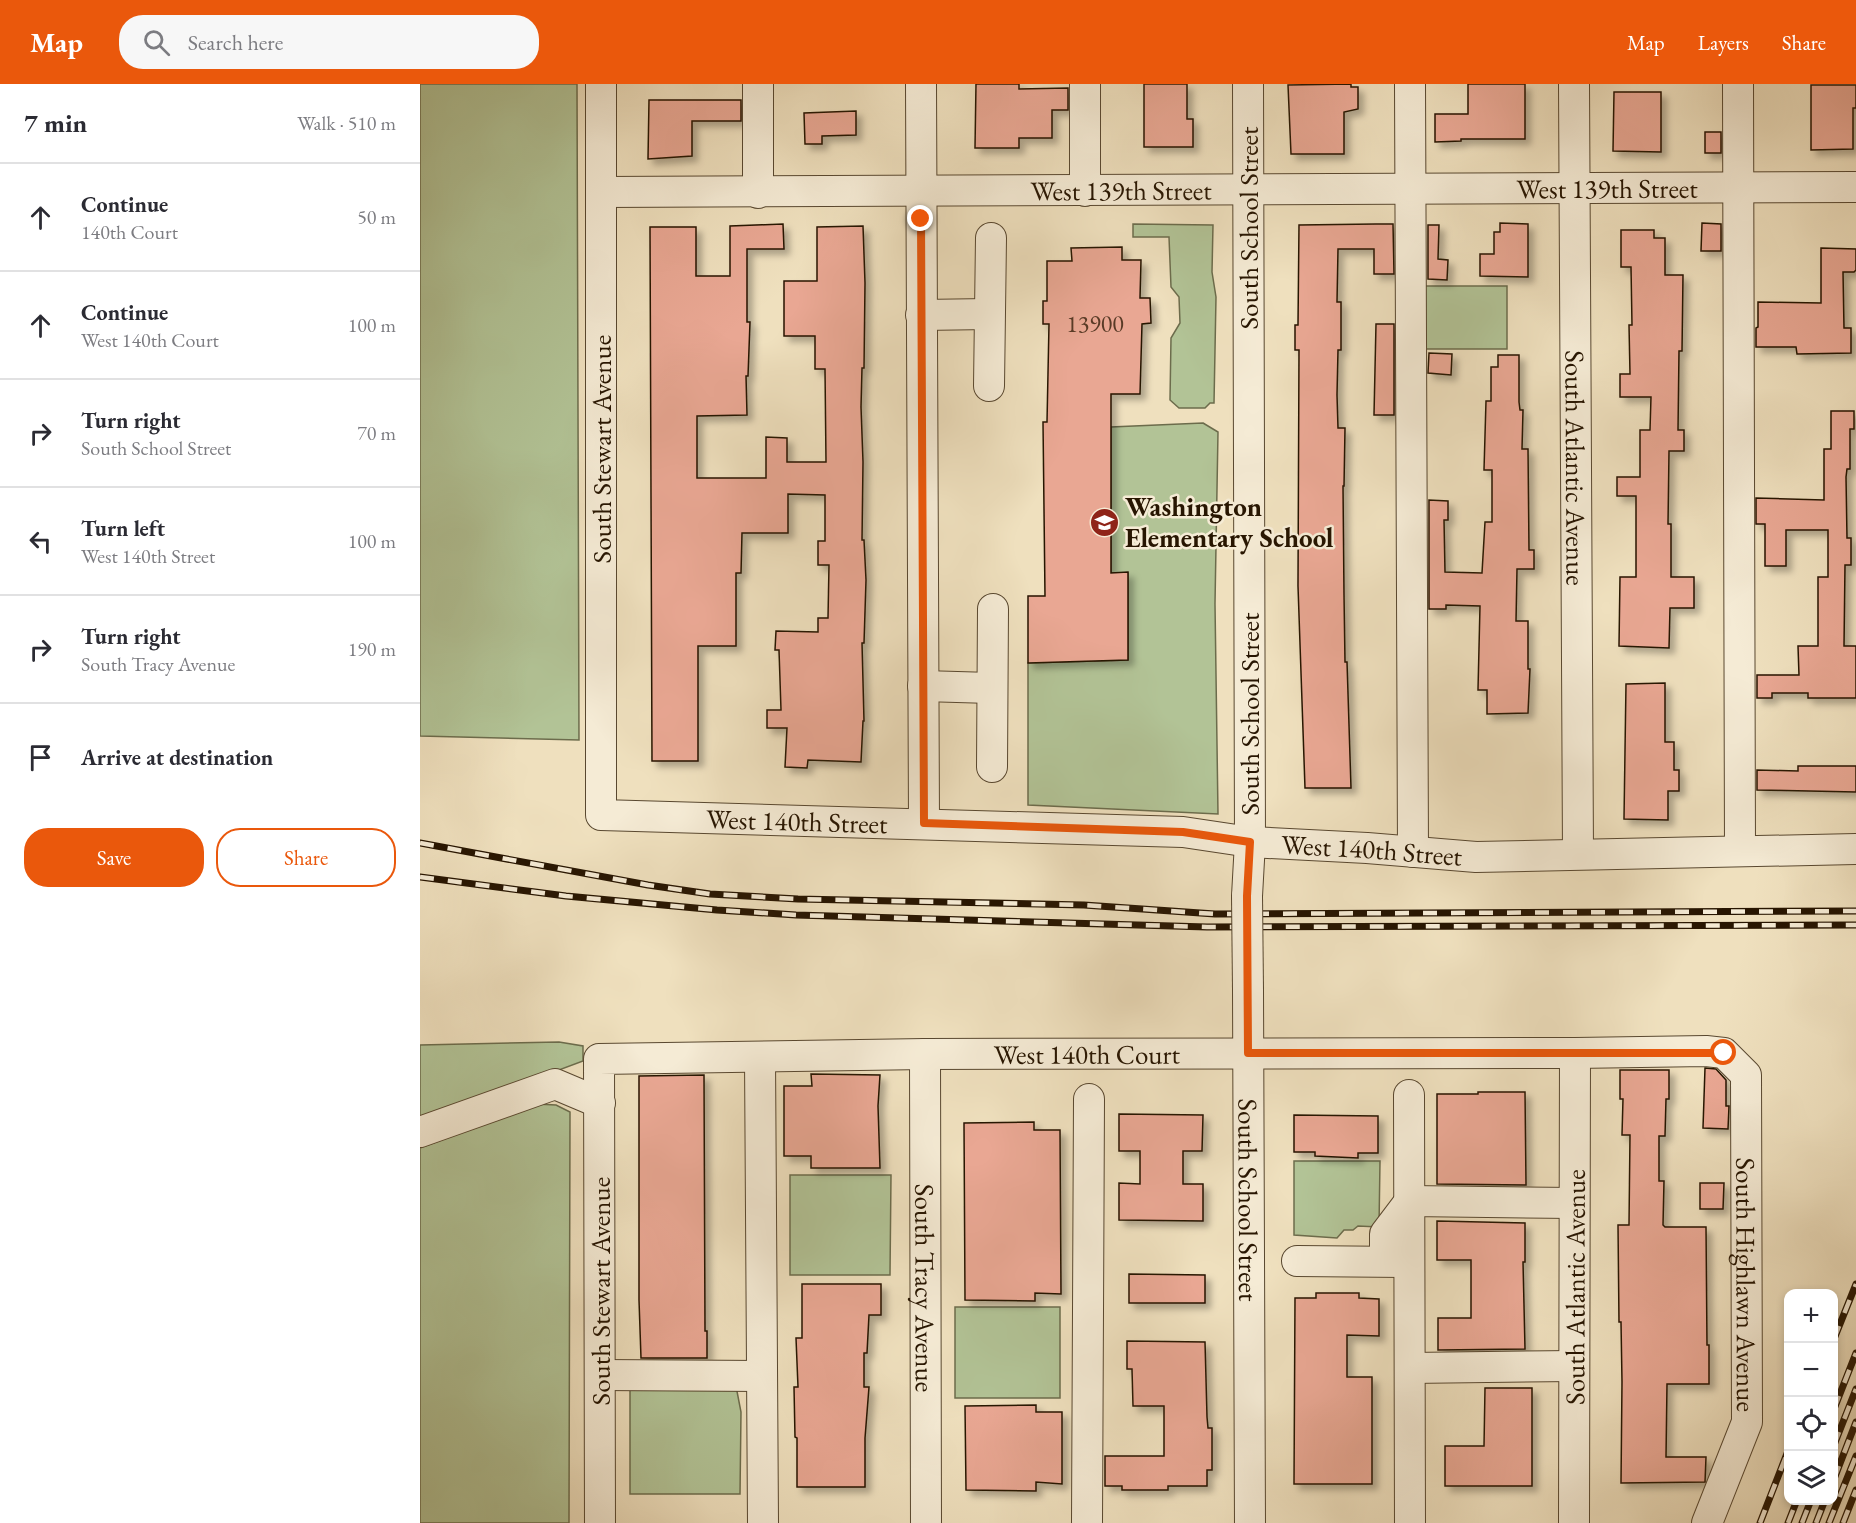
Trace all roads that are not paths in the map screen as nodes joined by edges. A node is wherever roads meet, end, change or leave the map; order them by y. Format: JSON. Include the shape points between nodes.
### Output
{"nodes":[{"id":1,"x":601,"y":84,"type":"edge"},
{"id":2,"x":758,"y":84,"type":"edge"},
{"id":3,"x":921,"y":84,"type":"edge"},
{"id":4,"x":1085,"y":84,"type":"edge"},
{"id":5,"x":1248,"y":84,"type":"edge"},
{"id":6,"x":1410,"y":84,"type":"edge"},
{"id":7,"x":1574,"y":84,"type":"edge"},
{"id":8,"x":1738,"y":84,"type":"edge"},
{"id":9,"x":1856,"y":187,"type":"edge"},
{"id":10,"x":1574,"y":188,"type":"junction"},
{"id":11,"x":1738,"y":188,"type":"junction"},
{"id":12,"x":1248,"y":189,"type":"junction"},
{"id":13,"x":1410,"y":189,"type":"junction"},
{"id":14,"x":1085,"y":191,"type":"junction"},
{"id":15,"x":602,"y":192,"type":"junction"},
{"id":16,"x":921,"y":192,"type":"junction"},
{"id":17,"x":758,"y":193,"type":"junction"},
{"id":18,"x":991,"y":238,"type":"dead end"},
{"id":19,"x":989,"y":314,"type":"junction"},
{"id":20,"x":921,"y":315,"type":"junction"},
{"id":21,"x":989,"y":386,"type":"dead end"},
{"id":22,"x":993,"y":609,"type":"dead end"},
{"id":23,"x":923,"y":686,"type":"junction"},
{"id":24,"x":991,"y":688,"type":"junction"},
{"id":25,"x":992,"y":767,"type":"dead end"},
{"id":26,"x":601,"y":815,"type":"joint"},
{"id":27,"x":924,"y":823,"type":"junction"},
{"id":28,"x":1250,"y":842,"type":"junction"},
{"id":29,"x":1856,"y":849,"type":"edge"},
{"id":30,"x":1740,"y":850,"type":"junction"},
{"id":31,"x":1413,"y":852,"type":"junction"},
{"id":32,"x":1578,"y":854,"type":"junction"},
{"id":33,"x":1248,"y":1053,"type":"junction"},
{"id":34,"x":1575,"y":1053,"type":"junction"},
{"id":35,"x":926,"y":1054,"type":"junction"},
{"id":36,"x":760,"y":1057,"type":"junction"},
{"id":37,"x":599,"y":1059,"type":"joint"},
{"id":38,"x":1746,"y":1075,"type":"joint"},
{"id":39,"x":1409,"y":1095,"type":"dead end"},
{"id":40,"x":1089,"y":1099,"type":"dead end"},
{"id":41,"x":600,"y":1103,"type":"junction"},
{"id":42,"x":420,"y":1132,"type":"edge"},
{"id":43,"x":1410,"y":1201,"type":"junction"},
{"id":44,"x":1574,"y":1203,"type":"junction"},
{"id":45,"x":1297,"y":1261,"type":"dead end"},
{"id":46,"x":1398,"y":1262,"type":"junction"},
{"id":47,"x":1574,"y":1366,"type":"junction"},
{"id":48,"x":1410,"y":1368,"type":"junction"},
{"id":49,"x":600,"y":1375,"type":"junction"},
{"id":50,"x":762,"y":1376,"type":"junction"},
{"id":51,"x":600,"y":1523,"type":"edge"},
{"id":52,"x":763,"y":1523,"type":"edge"},
{"id":53,"x":926,"y":1523,"type":"edge"},
{"id":54,"x":1087,"y":1523,"type":"edge"},
{"id":55,"x":1250,"y":1523,"type":"edge"},
{"id":56,"x":1410,"y":1523,"type":"edge"},
{"id":57,"x":1574,"y":1523,"type":"edge"},
{"id":58,"x":1707,"y":1523,"type":"edge"}],
"edges":[{"from":1,"to":15,"type":"street","name":"South Stewart Avenue"},
{"from":2,"to":17,"type":"street"},
{"from":3,"to":16,"type":"street"},
{"from":4,"to":14,"type":"street"},
{"from":5,"to":12,"type":"street","name":"South School Street"},
{"from":6,"to":13,"type":"street"},
{"from":7,"to":10,"type":"street","name":"South Atlantic Avenue"},
{"from":8,"to":11,"type":"street"},
{"from":9,"to":11,"type":"street","name":"West 139th Street"},
{"from":10,"to":11,"type":"street","name":"West 139th Street"},
{"from":10,"to":13,"type":"street","name":"West 139th Street"},
{"from":10,"to":32,"type":"street","name":"South Atlantic Avenue"},
{"from":11,"to":30,"type":"street"},
{"from":12,"to":13,"type":"street","name":"West 139th Street"},
{"from":12,"to":14,"type":"street","name":"West 139th Street"},
{"from":12,"to":28,"type":"street","name":"South School Street"},
{"from":13,"to":31,"type":"street"},
{"from":14,"to":16,"type":"street","name":"West 139th Street"},
{"from":15,"to":17,"type":"street","name":"West 139th Street"},
{"from":15,"to":26,"type":"street","name":"South Stewart Avenue"},
{"from":16,"to":17,"type":"street","name":"West 139th Street"},
{"from":16,"to":20,"type":"street"},
{"from":18,"to":19,"type":"street"},
{"from":19,"to":20,"type":"street"},
{"from":19,"to":21,"type":"street"},
{"from":20,"to":23,"type":"street"},
{"from":22,"to":24,"type":"street"},
{"from":23,"to":24,"type":"street"},
{"from":23,"to":27,"type":"street"},
{"from":24,"to":25,"type":"street"},
{"from":26,"to":27,"type":"street","name":"West 140th Street"},
{"from":27,"to":28,"type":"street","name":"West 140th Street","via":[[1183,832]]},
{"from":28,"to":31,"type":"street","name":"West 140th Street"},
{"from":28,"to":33,"type":"street","name":"South School Street","bridge":true},
{"from":29,"to":30,"type":"street","name":"West 140th Street"},
{"from":30,"to":32,"type":"street","name":"West 140th Street"},
{"from":31,"to":32,"type":"street","name":"West 140th Street","via":[[1476,857]]},
{"from":33,"to":34,"type":"street","name":"West 140th Court"},
{"from":33,"to":35,"type":"street","name":"West 140th Court"},
{"from":33,"to":55,"type":"street","name":"South School Street"},
{"from":34,"to":38,"type":"street","name":"West 140th Court","via":[[1724,1053]]},
{"from":34,"to":44,"type":"street","name":"South Atlantic Avenue"},
{"from":35,"to":36,"type":"street","name":"West 140th Court"},
{"from":35,"to":53,"type":"street","name":"South Tracy Avenue"},
{"from":36,"to":37,"type":"street","name":"West 140th Court"},
{"from":36,"to":50,"type":"street"},
{"from":37,"to":41,"type":"street","name":"South Stewart Avenue"},
{"from":38,"to":58,"type":"street","name":"South Highlawn Avenue","via":[[1747,1422]]},
{"from":39,"to":43,"type":"street"},
{"from":40,"to":54,"type":"street"},
{"from":41,"to":42,"type":"street","via":[[555,1084]]},
{"from":41,"to":49,"type":"street","name":"South Stewart Avenue"},
{"from":43,"to":44,"type":"street"},
{"from":43,"to":46,"type":"street"},
{"from":44,"to":47,"type":"street","name":"South Atlantic Avenue"},
{"from":45,"to":46,"type":"street"},
{"from":46,"to":48,"type":"street"},
{"from":47,"to":48,"type":"street"},
{"from":47,"to":57,"type":"street","name":"South Atlantic Avenue"},
{"from":48,"to":56,"type":"street"},
{"from":49,"to":50,"type":"street"},
{"from":49,"to":51,"type":"street","name":"South Stewart Avenue"},
{"from":50,"to":52,"type":"street"}]}
